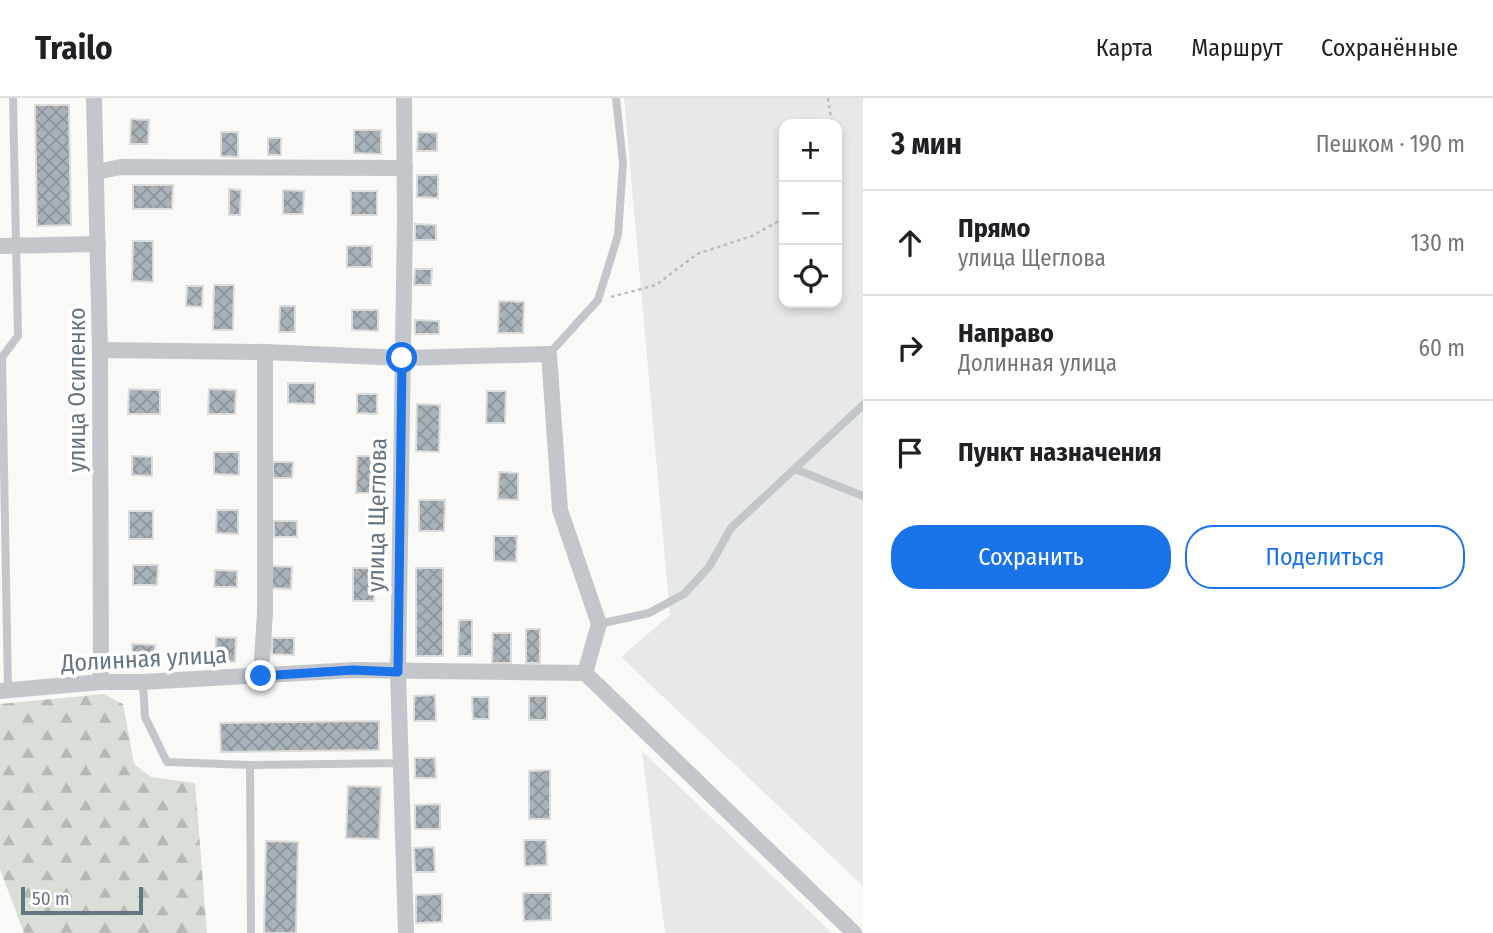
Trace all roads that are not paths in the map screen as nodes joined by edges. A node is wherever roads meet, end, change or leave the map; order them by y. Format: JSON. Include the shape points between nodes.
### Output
{"nodes":[{"id":1,"x":13,"y":98,"type":"edge"},
{"id":2,"x":94,"y":98,"type":"edge"},
{"id":3,"x":404,"y":98,"type":"edge"},
{"id":4,"x":616,"y":98,"type":"edge"},
{"id":5,"x":405,"y":168,"type":"junction"},
{"id":6,"x":96,"y":172,"type":"junction"},
{"id":7,"x":98,"y":244,"type":"junction"},
{"id":8,"x":8,"y":246,"type":"edge"},
{"id":9,"x":100,"y":350,"type":"junction"},
{"id":10,"x":265,"y":352,"type":"junction"},
{"id":11,"x":549,"y":354,"type":"junction"},
{"id":12,"x":402,"y":358,"type":"junction"},
{"id":13,"x":863,"y":405,"type":"edge"},
{"id":14,"x":795,"y":468,"type":"junction"},
{"id":15,"x":863,"y":496,"type":"edge"},
{"id":16,"x":3,"y":578,"type":"edge"},
{"id":17,"x":599,"y":624,"type":"junction"},
{"id":18,"x":398,"y":672,"type":"junction"},
{"id":19,"x":584,"y":673,"type":"junction"},
{"id":20,"x":261,"y":676,"type":"junction"},
{"id":21,"x":101,"y":682,"type":"junction"},
{"id":22,"x":143,"y":682,"type":"junction"},
{"id":23,"x":4,"y":691,"type":"edge"},
{"id":24,"x":401,"y":762,"type":"junction"},
{"id":25,"x":250,"y":765,"type":"junction"},
{"id":26,"x":251,"y":933,"type":"edge"},
{"id":27,"x":406,"y":933,"type":"edge"},
{"id":28,"x":854,"y":933,"type":"edge"}],
"edges":[{"from":1,"to":8,"type":"lane"},
{"from":2,"to":6,"type":"street","name":"улица Осипенко"},
{"from":3,"to":5,"type":"street","name":"улица Щеглова"},
{"from":4,"to":11,"type":"lane","via":[[622,163],[618,235],[597,300]]},
{"from":5,"to":6,"type":"street","via":[[121,167]]},
{"from":5,"to":12,"type":"street","name":"улица Щеглова"},
{"from":6,"to":7,"type":"street","name":"улица Осипенко"},
{"from":7,"to":8,"type":"street"},
{"from":7,"to":9,"type":"street","name":"улица Осипенко"},
{"from":8,"to":16,"type":"lane","via":[[18,336],[2,357]]},
{"from":9,"to":10,"type":"street"},
{"from":9,"to":21,"type":"street","name":"улица Осипенко"},
{"from":10,"to":12,"type":"street"},
{"from":10,"to":20,"type":"street"},
{"from":11,"to":12,"type":"street"},
{"from":11,"to":17,"type":"street","via":[[560,510]]},
{"from":12,"to":18,"type":"street","name":"улица Щеглова"},
{"from":13,"to":14,"type":"lane"},
{"from":14,"to":15,"type":"lane"},
{"from":14,"to":17,"type":"lane","via":[[731,528],[709,567],[684,594],[649,613]]},
{"from":16,"to":23,"type":"lane"},
{"from":17,"to":19,"type":"street"},
{"from":18,"to":19,"type":"street","name":"Долинная улица"},
{"from":18,"to":20,"type":"street","name":"Долинная улица"},
{"from":18,"to":24,"type":"street","name":"улица Щеглова"},
{"from":19,"to":28,"type":"street"},
{"from":20,"to":22,"type":"street","name":"Долинная улица"},
{"from":21,"to":22,"type":"street","name":"Долинная улица"},
{"from":21,"to":23,"type":"street","name":"Долинная улица"},
{"from":22,"to":25,"type":"lane","via":[[145,717],[167,762]]},
{"from":24,"to":25,"type":"lane"},
{"from":24,"to":27,"type":"street","name":"улица Щеглова"},
{"from":25,"to":26,"type":"lane"}]}
